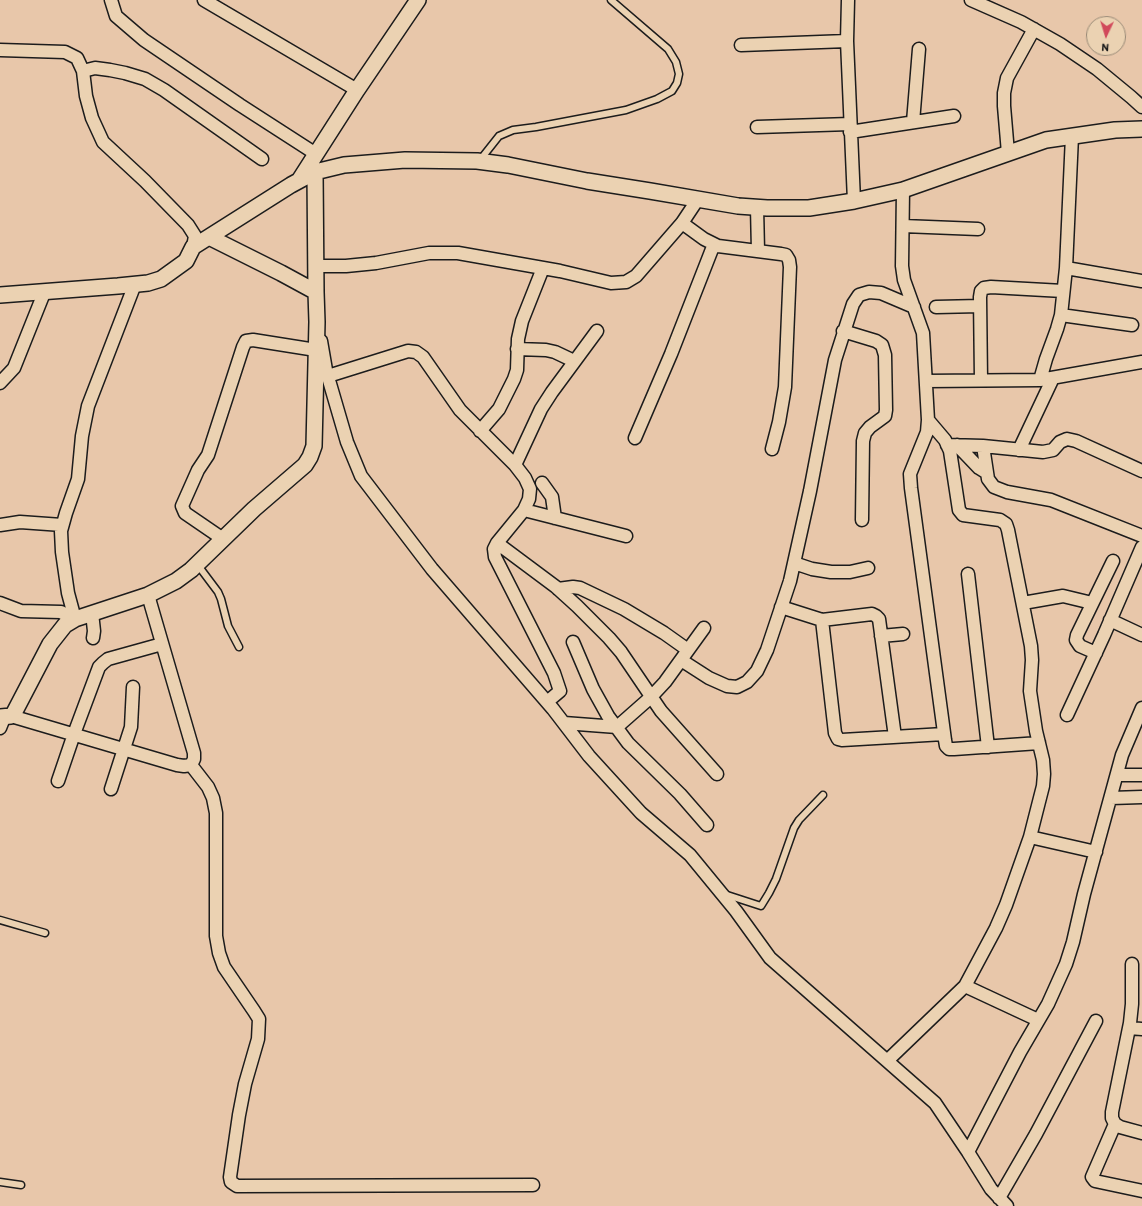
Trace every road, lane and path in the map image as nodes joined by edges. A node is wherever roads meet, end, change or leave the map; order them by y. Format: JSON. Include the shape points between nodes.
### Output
{"nodes":[{"id":1,"x":111,"y":0,"type":"edge"},
{"id":2,"x":204,"y":0,"type":"edge"},
{"id":3,"x":418,"y":0,"type":"edge"},
{"id":4,"x":611,"y":0,"type":"edge"},
{"id":5,"x":848,"y":0,"type":"edge"},
{"id":6,"x":971,"y":0,"type":"edge"},
{"id":7,"x":1034,"y":29,"type":"junction"},
{"id":8,"x":847,"y":40,"type":"junction"},
{"id":9,"x":741,"y":45,"type":"dead end"},
{"id":10,"x":0,"y":50,"type":"edge"},
{"id":11,"x":919,"y":50,"type":"dead end"},
{"id":12,"x":83,"y":71,"type":"junction"},
{"id":13,"x":357,"y":90,"type":"junction"},
{"id":14,"x":1142,"y":107,"type":"edge"},
{"id":15,"x":954,"y":116,"type":"dead end"},
{"id":16,"x":913,"y":122,"type":"junction"},
{"id":17,"x":756,"y":127,"type":"dead end"},
{"id":18,"x":850,"y":128,"type":"junction"},
{"id":19,"x":1142,"y":129,"type":"edge"},
{"id":20,"x":1072,"y":136,"type":"junction"},
{"id":21,"x":1008,"y":153,"type":"junction"},
{"id":22,"x":316,"y":154,"type":"junction"},
{"id":23,"x":262,"y":159,"type":"dead end"},
{"id":24,"x":479,"y":161,"type":"junction"},
{"id":25,"x":315,"y":172,"type":"junction"},
{"id":26,"x":300,"y":180,"type":"junction"},
{"id":27,"x":904,"y":190,"type":"junction"},
{"id":28,"x":698,"y":199,"type":"junction"},
{"id":29,"x":854,"y":201,"type":"junction"},
{"id":30,"x":757,"y":208,"type":"junction"},
{"id":31,"x":682,"y":223,"type":"junction"},
{"id":32,"x":903,"y":226,"type":"junction"},
{"id":33,"x":978,"y":229,"type":"dead end"},
{"id":34,"x":209,"y":237,"type":"junction"},
{"id":35,"x":714,"y":244,"type":"junction"},
{"id":36,"x":193,"y":247,"type":"junction"},
{"id":37,"x":758,"y":251,"type":"junction"},
{"id":38,"x":316,"y":266,"type":"junction"},
{"id":39,"x":543,"y":268,"type":"junction"},
{"id":40,"x":1066,"y":268,"type":"junction"},
{"id":41,"x":1142,"y":281,"type":"edge"},
{"id":42,"x":135,"y":284,"type":"junction"},
{"id":43,"x":1063,"y":291,"type":"junction"},
{"id":44,"x":316,"y":292,"type":"junction"},
{"id":45,"x":44,"y":293,"type":"junction"},
{"id":46,"x":0,"y":295,"type":"edge"},
{"id":47,"x":980,"y":306,"type":"junction"},
{"id":48,"x":914,"y":307,"type":"junction"},
{"id":49,"x":936,"y":307,"type":"dead end"},
{"id":50,"x":1060,"y":315,"type":"junction"},
{"id":51,"x":317,"y":322,"type":"junction"},
{"id":52,"x":1132,"y":325,"type":"dead end"},
{"id":53,"x":597,"y":331,"type":"dead end"},
{"id":54,"x":843,"y":331,"type":"junction"},
{"id":55,"x":316,"y":350,"type":"junction"},
{"id":56,"x":517,"y":350,"type":"junction"},
{"id":57,"x":574,"y":361,"type":"junction"},
{"id":58,"x":1142,"y":362,"type":"edge"},
{"id":59,"x":328,"y":376,"type":"junction"},
{"id":60,"x":1053,"y":378,"type":"junction"},
{"id":61,"x":981,"y":380,"type":"junction"},
{"id":62,"x":1040,"y":380,"type":"junction"},
{"id":63,"x":926,"y":381,"type":"junction"},
{"id":64,"x":0,"y":383,"type":"edge"},
{"id":65,"x":928,"y":420,"type":"junction"},
{"id":66,"x":480,"y":431,"type":"junction"},
{"id":67,"x":926,"y":432,"type":"junction"},
{"id":68,"x":635,"y":438,"type":"dead end"},
{"id":69,"x":950,"y":443,"type":"junction"},
{"id":70,"x":983,"y":446,"type":"junction"},
{"id":71,"x":772,"y":449,"type":"dead end"},
{"id":72,"x":1019,"y":450,"type":"junction"},
{"id":73,"x":515,"y":465,"type":"junction"},
{"id":74,"x":1142,"y":471,"type":"edge"},
{"id":75,"x":987,"y":473,"type":"junction"},
{"id":76,"x":542,"y":483,"type":"dead end"},
{"id":77,"x":524,"y":510,"type":"junction"},
{"id":78,"x":555,"y":518,"type":"junction"},
{"id":79,"x":862,"y":520,"type":"dead end"},
{"id":80,"x":0,"y":525,"type":"edge"},
{"id":81,"x":62,"y":525,"type":"junction"},
{"id":82,"x":626,"y":536,"type":"dead end"},
{"id":83,"x":1142,"y":536,"type":"edge"},
{"id":84,"x":222,"y":539,"type":"junction"},
{"id":85,"x":497,"y":543,"type":"junction"},
{"id":86,"x":1142,"y":547,"type":"edge"},
{"id":87,"x":1113,"y":561,"type":"dead end"},
{"id":88,"x":794,"y":563,"type":"junction"},
{"id":89,"x":197,"y":564,"type":"junction"},
{"id":90,"x":868,"y":568,"type":"dead end"},
{"id":91,"x":968,"y":574,"type":"dead end"},
{"id":92,"x":558,"y":589,"type":"junction"},
{"id":93,"x":148,"y":595,"type":"junction"},
{"id":94,"x":0,"y":603,"type":"edge"},
{"id":95,"x":1023,"y":603,"type":"junction"},
{"id":96,"x":1092,"y":603,"type":"junction"},
{"id":97,"x":781,"y":607,"type":"junction"},
{"id":98,"x":92,"y":613,"type":"junction"},
{"id":99,"x":73,"y":620,"type":"junction"},
{"id":100,"x":822,"y":620,"type":"junction"},
{"id":101,"x":1110,"y":620,"type":"junction"},
{"id":102,"x":704,"y":628,"type":"dead end"},
{"id":103,"x":903,"y":634,"type":"dead end"},
{"id":104,"x":1142,"y":635,"type":"edge"},
{"id":105,"x":881,"y":636,"type":"junction"},
{"id":106,"x":93,"y":638,"type":"dead end"},
{"id":107,"x":573,"y":642,"type":"dead end"},
{"id":108,"x":162,"y":644,"type":"junction"},
{"id":109,"x":239,"y":647,"type":"dead end"},
{"id":110,"x":1096,"y":653,"type":"junction"},
{"id":111,"x":685,"y":655,"type":"junction"},
{"id":112,"x":133,"y":687,"type":"dead end"},
{"id":113,"x":651,"y":697,"type":"junction"},
{"id":114,"x":547,"y":702,"type":"junction"},
{"id":115,"x":1142,"y":708,"type":"edge"},
{"id":116,"x":1067,"y":715,"type":"dead end"},
{"id":117,"x":4,"y":720,"type":"edge"},
{"id":118,"x":564,"y":723,"type":"junction"},
{"id":119,"x":617,"y":727,"type":"junction"},
{"id":120,"x":74,"y":734,"type":"junction"},
{"id":121,"x":944,"y":734,"type":"junction"},
{"id":122,"x":895,"y":737,"type":"junction"},
{"id":123,"x":1039,"y":743,"type":"junction"},
{"id":124,"x":988,"y":747,"type":"junction"},
{"id":125,"x":124,"y":750,"type":"junction"},
{"id":126,"x":191,"y":764,"type":"junction"},
{"id":127,"x":717,"y":774,"type":"dead end"},
{"id":128,"x":1117,"y":775,"type":"junction"},
{"id":129,"x":1142,"y":775,"type":"edge"},
{"id":130,"x":58,"y":781,"type":"dead end"},
{"id":131,"x":111,"y":790,"type":"dead end"},
{"id":132,"x":823,"y":795,"type":"dead end"},
{"id":133,"x":1142,"y":797,"type":"edge"},
{"id":134,"x":1111,"y":798,"type":"junction"},
{"id":135,"x":707,"y":825,"type":"dead end"},
{"id":136,"x":1030,"y":837,"type":"junction"},
{"id":137,"x":1096,"y":852,"type":"junction"},
{"id":138,"x":720,"y":892,"type":"junction"},
{"id":139,"x":0,"y":920,"type":"edge"},
{"id":140,"x":45,"y":932,"type":"dead end"},
{"id":141,"x":1132,"y":964,"type":"dead end"},
{"id":142,"x":965,"y":986,"type":"junction"},
{"id":143,"x":1038,"y":1020,"type":"junction"},
{"id":144,"x":1096,"y":1021,"type":"dead end"},
{"id":145,"x":1129,"y":1028,"type":"junction"},
{"id":146,"x":1142,"y":1029,"type":"edge"},
{"id":147,"x":888,"y":1060,"type":"junction"},
{"id":148,"x":1114,"y":1124,"type":"junction"},
{"id":149,"x":1142,"y":1134,"type":"edge"},
{"id":150,"x":968,"y":1152,"type":"junction"},
{"id":151,"x":0,"y":1182,"type":"edge"},
{"id":152,"x":21,"y":1185,"type":"dead end"},
{"id":153,"x":533,"y":1185,"type":"dead end"},
{"id":154,"x":1142,"y":1191,"type":"edge"},
{"id":155,"x":1003,"y":1202,"type":"edge"}],
"edges":[{"from":1,"to":22,"type":"street","via":[[116,16],[144,40]]},
{"from":2,"to":13,"type":"street"},
{"from":3,"to":13,"type":"street"},
{"from":4,"to":24,"type":"lane","via":[[668,49],[676,62],[678,74],[677,83],[672,90],[657,99],[626,110],[513,130],[499,136]]},
{"from":5,"to":8,"type":"street"},
{"from":6,"to":7,"type":"street"},
{"from":7,"to":14,"type":"street","via":[[1097,69]]},
{"from":7,"to":21,"type":"street","via":[[1007,78],[1004,92]]},
{"from":8,"to":9,"type":"street"},
{"from":8,"to":18,"type":"street"},
{"from":10,"to":12,"type":"street","via":[[65,52],[77,58]]},
{"from":11,"to":16,"type":"street"},
{"from":12,"to":23,"type":"street","via":[[95,68],[145,79]]},
{"from":12,"to":36,"type":"street","via":[[92,118],[103,142],[188,225],[195,236]]},
{"from":13,"to":22,"type":"street"},
{"from":15,"to":16,"type":"street"},
{"from":16,"to":18,"type":"street"},
{"from":17,"to":18,"type":"street"},
{"from":18,"to":29,"type":"street"},
{"from":19,"to":20,"type":"street"},
{"from":20,"to":21,"type":"street","via":[[1046,140]]},
{"from":20,"to":40,"type":"street"},
{"from":21,"to":27,"type":"street"},
{"from":22,"to":26,"type":"street"},
{"from":24,"to":25,"type":"street","via":[[405,160],[344,165]]},
{"from":24,"to":28,"type":"street","via":[[587,182]]},
{"from":25,"to":26,"type":"street"},
{"from":25,"to":38,"type":"street"},
{"from":26,"to":34,"type":"street"},
{"from":27,"to":29,"type":"street"},
{"from":27,"to":32,"type":"street"},
{"from":28,"to":30,"type":"street"},
{"from":28,"to":31,"type":"street"},
{"from":29,"to":30,"type":"street","via":[[809,208]]},
{"from":30,"to":37,"type":"street"},
{"from":31,"to":35,"type":"street"},
{"from":31,"to":39,"type":"street","via":[[636,276],[626,282],[611,283]]},
{"from":32,"to":33,"type":"street"},
{"from":32,"to":48,"type":"street","via":[[902,266],[904,280]]},
{"from":34,"to":36,"type":"street"},
{"from":34,"to":44,"type":"street"},
{"from":35,"to":37,"type":"street"},
{"from":35,"to":68,"type":"street"},
{"from":36,"to":42,"type":"street","via":[[186,260],[161,279]]},
{"from":37,"to":71,"type":"street","via":[[786,256],[790,267],[785,387]]},
{"from":38,"to":39,"type":"street","via":[[346,266],[429,253],[458,253]]},
{"from":38,"to":44,"type":"street"},
{"from":39,"to":56,"type":"street","via":[[522,321]]},
{"from":40,"to":41,"type":"street"},
{"from":40,"to":43,"type":"street"},
{"from":42,"to":45,"type":"street"},
{"from":42,"to":81,"type":"street","via":[[88,406],[78,479]]},
{"from":43,"to":47,"type":"street","via":[[984,288],[981,290]]},
{"from":43,"to":50,"type":"street"},
{"from":44,"to":51,"type":"street"},
{"from":45,"to":46,"type":"street"},
{"from":45,"to":64,"type":"street","via":[[14,368]]},
{"from":47,"to":49,"type":"street"},
{"from":47,"to":61,"type":"street"},
{"from":48,"to":54,"type":"street","via":[[882,293],[869,292],[859,295]]},
{"from":48,"to":63,"type":"street","via":[[923,333]]},
{"from":50,"to":52,"type":"street"},
{"from":50,"to":62,"type":"street"},
{"from":51,"to":55,"type":"street"},
{"from":51,"to":59,"type":"street"},
{"from":53,"to":57,"type":"street"},
{"from":54,"to":79,"type":"street","via":[[876,341],[882,345],[885,355],[886,410],[884,416],[865,433],[863,441]]},
{"from":54,"to":88,"type":"street"},
{"from":55,"to":84,"type":"street","via":[[314,446],[310,457],[305,465]]},
{"from":55,"to":84,"type":"street","via":[[252,340],[246,341],[243,347],[208,454],[182,506],[185,513]]},
{"from":56,"to":57,"type":"street","via":[[546,350]]},
{"from":56,"to":66,"type":"street","via":[[517,370],[514,379],[499,409]]},
{"from":57,"to":73,"type":"street","via":[[541,409]]},
{"from":58,"to":60,"type":"street"},
{"from":59,"to":66,"type":"street","via":[[408,351],[416,352],[423,357],[460,410]]},
{"from":59,"to":114,"type":"street","via":[[347,442],[361,476],[432,569]]},
{"from":60,"to":62,"type":"street"},
{"from":60,"to":72,"type":"street"},
{"from":61,"to":62,"type":"street"},
{"from":61,"to":63,"type":"street"},
{"from":63,"to":65,"type":"street"},
{"from":65,"to":67,"type":"street"},
{"from":65,"to":69,"type":"street"},
{"from":66,"to":73,"type":"street"},
{"from":67,"to":69,"type":"street"},
{"from":67,"to":121,"type":"street","via":[[910,474]]},
{"from":69,"to":70,"type":"street"},
{"from":69,"to":75,"type":"street"},
{"from":69,"to":95,"type":"street","via":[[960,510],[963,515],[1000,520],[1006,524]]},
{"from":70,"to":72,"type":"street"},
{"from":70,"to":75,"type":"street"},
{"from":72,"to":74,"type":"street","via":[[1053,450],[1067,439]]},
{"from":73,"to":77,"type":"street","via":[[530,489],[530,499]]},
{"from":75,"to":83,"type":"street","via":[[994,487],[1051,500]]},
{"from":76,"to":78,"type":"street","via":[[552,497]]},
{"from":77,"to":78,"type":"street"},
{"from":77,"to":85,"type":"street"},
{"from":78,"to":82,"type":"street"},
{"from":80,"to":81,"type":"street","via":[[20,522]]},
{"from":81,"to":99,"type":"street","via":[[62,552]]},
{"from":84,"to":89,"type":"street"},
{"from":85,"to":92,"type":"street"},
{"from":85,"to":114,"type":"street","via":[[494,549],[495,557],[554,673],[560,691]]},
{"from":86,"to":101,"type":"street"},
{"from":87,"to":96,"type":"street"},
{"from":88,"to":90,"type":"street","via":[[831,572],[850,572]]},
{"from":88,"to":97,"type":"street"},
{"from":89,"to":93,"type":"street","via":[[176,581]]},
{"from":89,"to":109,"type":"lane","via":[[218,592],[228,626]]},
{"from":91,"to":124,"type":"street"},
{"from":92,"to":111,"type":"street","via":[[580,588],[624,610],[664,633]]},
{"from":92,"to":113,"type":"street","via":[[621,652]]},
{"from":93,"to":98,"type":"street"},
{"from":93,"to":108,"type":"street"},
{"from":94,"to":99,"type":"street","via":[[21,611],[61,612]]},
{"from":95,"to":96,"type":"street","via":[[1063,596]]},
{"from":95,"to":123,"type":"street","via":[[1031,646],[1030,691]]},
{"from":96,"to":110,"type":"street","via":[[1076,640],[1080,646]]},
{"from":97,"to":100,"type":"street"},
{"from":97,"to":111,"type":"street","via":[[767,650],[757,671],[747,682],[737,687],[727,686],[709,678]]},
{"from":98,"to":99,"type":"street"},
{"from":98,"to":106,"type":"street"},
{"from":99,"to":117,"type":"street","via":[[60,630],[50,644],[14,713]]},
{"from":100,"to":105,"type":"street","via":[[872,614],[879,619]]},
{"from":100,"to":122,"type":"street","via":[[836,737],[842,740]]},
{"from":101,"to":104,"type":"street"},
{"from":101,"to":110,"type":"street"},
{"from":102,"to":111,"type":"street"},
{"from":103,"to":105,"type":"street"},
{"from":105,"to":122,"type":"street"},
{"from":107,"to":119,"type":"street","via":[[593,689]]},
{"from":108,"to":120,"type":"street","via":[[108,659],[99,667]]},
{"from":108,"to":126,"type":"street","via":[[194,753]]},
{"from":110,"to":116,"type":"street"},
{"from":111,"to":113,"type":"street"},
{"from":112,"to":125,"type":"street","via":[[131,727]]},
{"from":113,"to":119,"type":"street"},
{"from":113,"to":127,"type":"street"},
{"from":114,"to":118,"type":"street"},
{"from":115,"to":128,"type":"street","via":[[1122,755]]},
{"from":117,"to":120,"type":"street"},
{"from":118,"to":119,"type":"street"},
{"from":118,"to":138,"type":"street","via":[[589,756],[642,813],[690,854]]},
{"from":119,"to":135,"type":"street","via":[[628,743],[680,794]]},
{"from":120,"to":125,"type":"street"},
{"from":120,"to":130,"type":"street"},
{"from":121,"to":122,"type":"street"},
{"from":121,"to":124,"type":"street","via":[[949,749]]},
{"from":123,"to":124,"type":"street"},
{"from":123,"to":136,"type":"street","via":[[1043,760],[1043,786]]},
{"from":125,"to":126,"type":"street","via":[[177,765]]},
{"from":125,"to":131,"type":"street"},
{"from":126,"to":153,"type":"street","via":[[208,787],[216,813],[216,936],[219,953],[224,967],[259,1019],[258,1039],[239,1115],[231,1182],[237,1186]]},
{"from":128,"to":129,"type":"street"},
{"from":128,"to":134,"type":"street"},
{"from":132,"to":138,"type":"lane","via":[[794,828],[776,879],[761,906]]},
{"from":133,"to":134,"type":"street"},
{"from":134,"to":137,"type":"street"},
{"from":136,"to":137,"type":"street"},
{"from":136,"to":142,"type":"street","via":[[999,923]]},
{"from":137,"to":143,"type":"street","via":[[1074,942],[1048,1004]]},
{"from":138,"to":147,"type":"street","via":[[770,958]]},
{"from":139,"to":140,"type":"lane"},
{"from":141,"to":145,"type":"street"},
{"from":142,"to":143,"type":"street"},
{"from":142,"to":147,"type":"street"},
{"from":143,"to":150,"type":"street"},
{"from":144,"to":155,"type":"street"},
{"from":145,"to":146,"type":"street"},
{"from":145,"to":148,"type":"street","via":[[1112,1112]]},
{"from":147,"to":150,"type":"street","via":[[935,1103]]},
{"from":148,"to":149,"type":"street"},
{"from":148,"to":154,"type":"street","via":[[1093,1179]]},
{"from":150,"to":155,"type":"street","via":[[991,1189]]},
{"from":151,"to":152,"type":"lane"}]}
